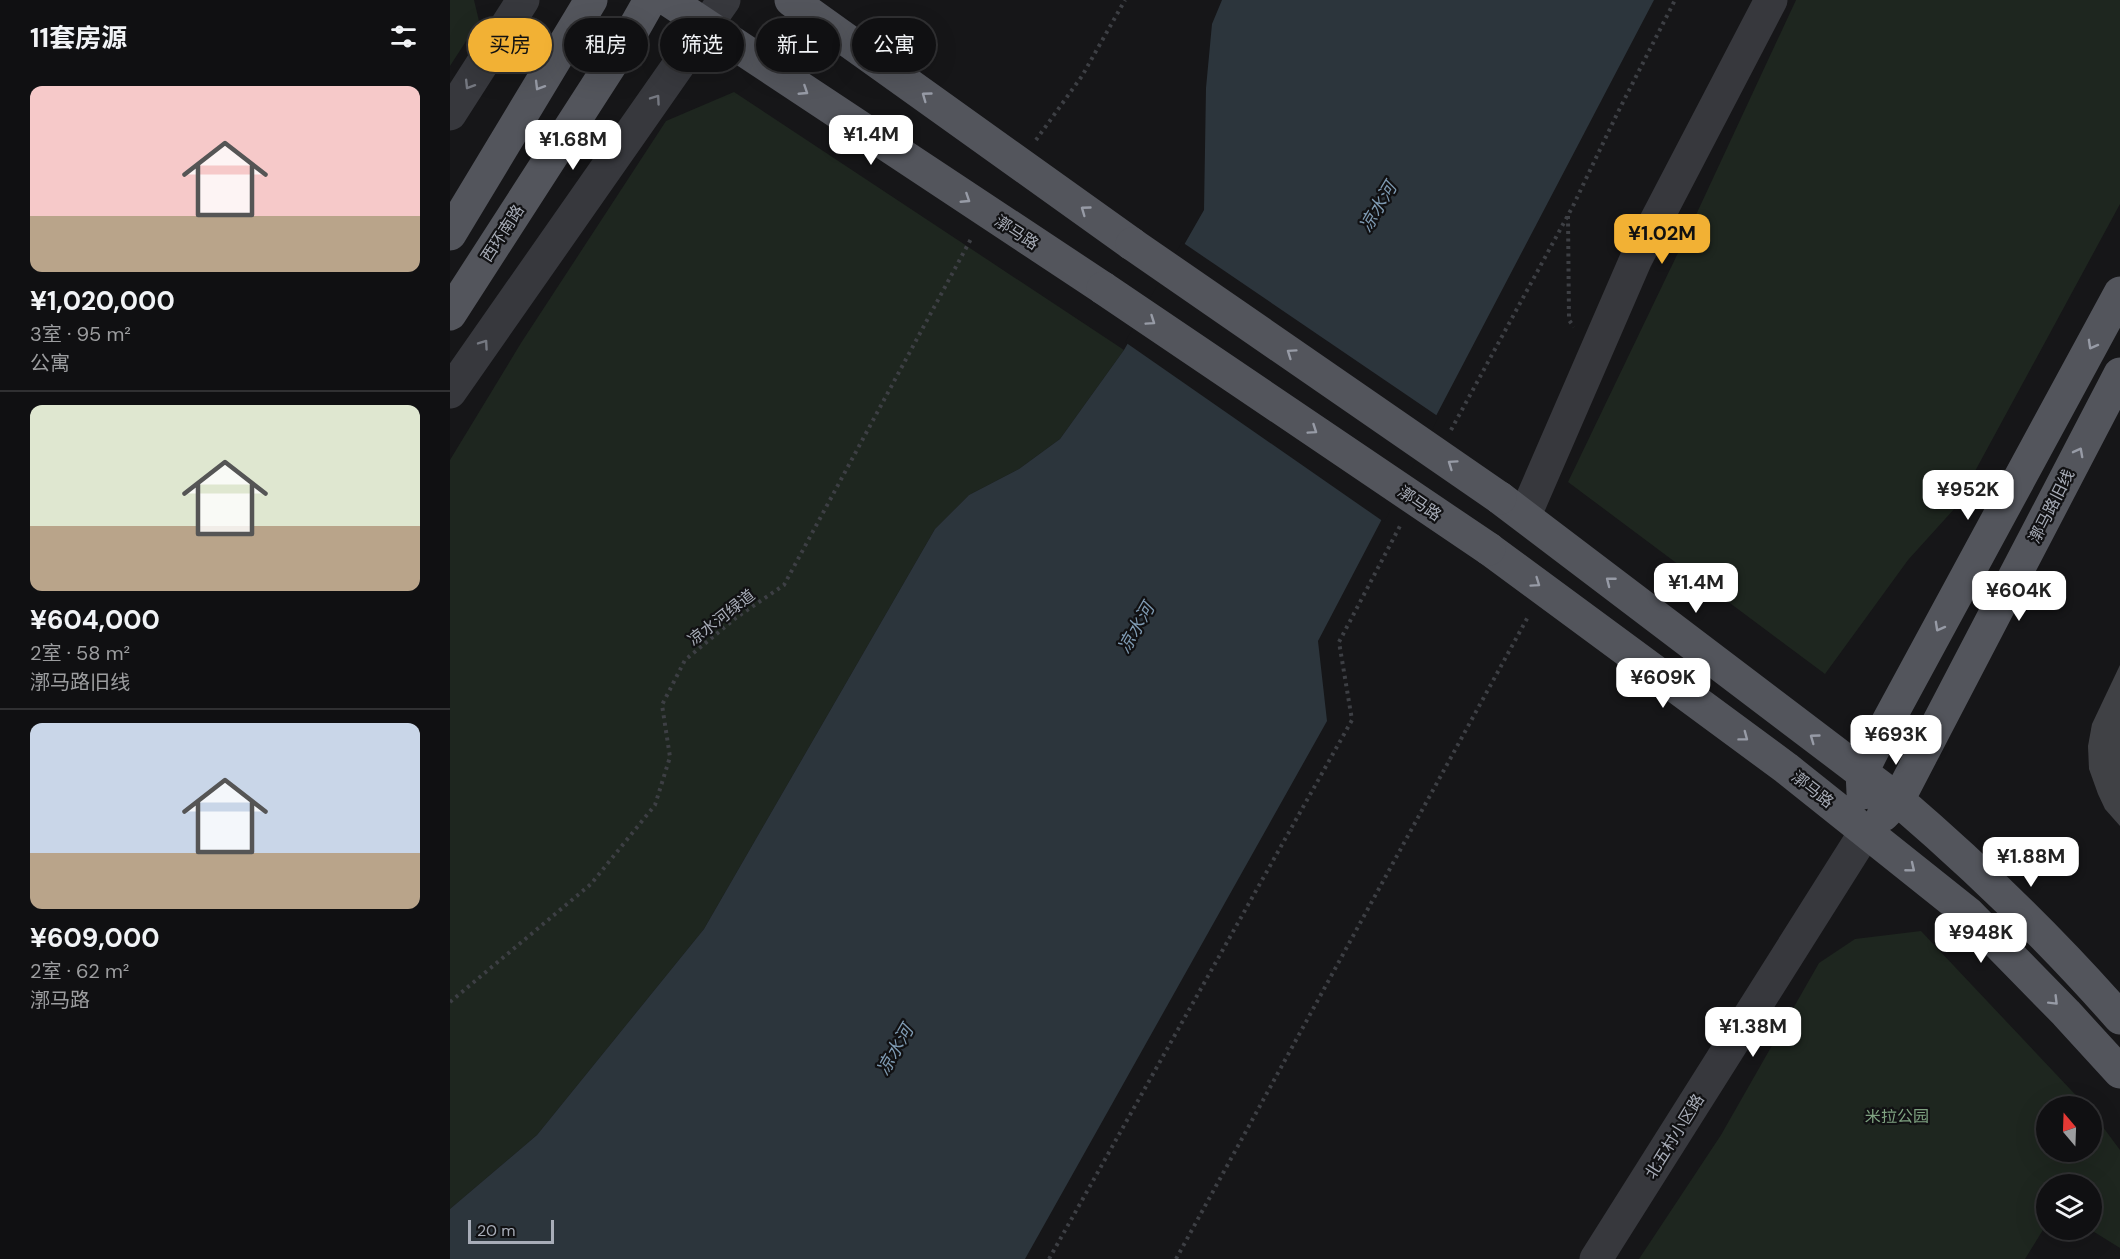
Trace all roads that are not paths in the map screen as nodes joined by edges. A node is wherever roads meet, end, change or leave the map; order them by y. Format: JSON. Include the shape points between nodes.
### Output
{"nodes":[{"id":1,"x":523,"y":0,"type":"edge"},
{"id":2,"x":591,"y":0,"type":"edge"},
{"id":3,"x":650,"y":0,"type":"edge"},
{"id":4,"x":668,"y":0,"type":"edge"},
{"id":5,"x":792,"y":0,"type":"edge"},
{"id":6,"x":1771,"y":0,"type":"edge"},
{"id":7,"x":716,"y":9,"type":"edge"},
{"id":8,"x":450,"y":114,"type":"edge"},
{"id":9,"x":450,"y":234,"type":"edge"},
{"id":10,"x":2120,"y":293,"type":"edge"},
{"id":11,"x":450,"y":314,"type":"edge"},
{"id":12,"x":2120,"y":374,"type":"edge"},
{"id":13,"x":450,"y":392,"type":"edge"},
{"id":14,"x":1512,"y":506,"type":"junction"},
{"id":15,"x":1862,"y":772,"type":"junction"},
{"id":16,"x":1898,"y":800,"type":"junction"},
{"id":17,"x":1866,"y":831,"type":"junction"},
{"id":18,"x":2120,"y":1018,"type":"edge"},
{"id":19,"x":2120,"y":1072,"type":"edge"},
{"id":20,"x":1596,"y":1259,"type":"edge"}],
"edges":[{"from":1,"to":8,"type":"street","one_way":true},
{"from":2,"to":9,"type":"main road","one_way":true},
{"from":3,"to":11,"type":"main road","name":"西环南路"},
{"from":4,"to":7,"type":"main road","name":"漷马路"},
{"from":14,"to":5,"type":"main road","one_way":true,"bridge":true,"via":[[1132,244]]},
{"from":6,"to":14,"type":"street","via":[[1636,259],[1593,360]]},
{"from":13,"to":7,"type":"street","one_way":true},
{"from":7,"to":17,"type":"main road","name":"漷马路","one_way":true,"bridge":true,"via":[[986,211],[1489,549]]},
{"from":10,"to":15,"type":"main road","one_way":true},
{"from":16,"to":12,"type":"main road","name":"漷马路旧线","one_way":true},
{"from":15,"to":14,"type":"main road","one_way":true},
{"from":15,"to":16,"type":"main road"},
{"from":15,"to":17,"type":"main road"},
{"from":16,"to":17,"type":"main road","name":"漷马路旧线"},
{"from":16,"to":18,"type":"main road","via":[[2001,894]]},
{"from":17,"to":19,"type":"main road","name":"漷马路","one_way":true,"via":[[1969,915]]},
{"from":17,"to":20,"type":"street","name":"北五村小区路"}]}
